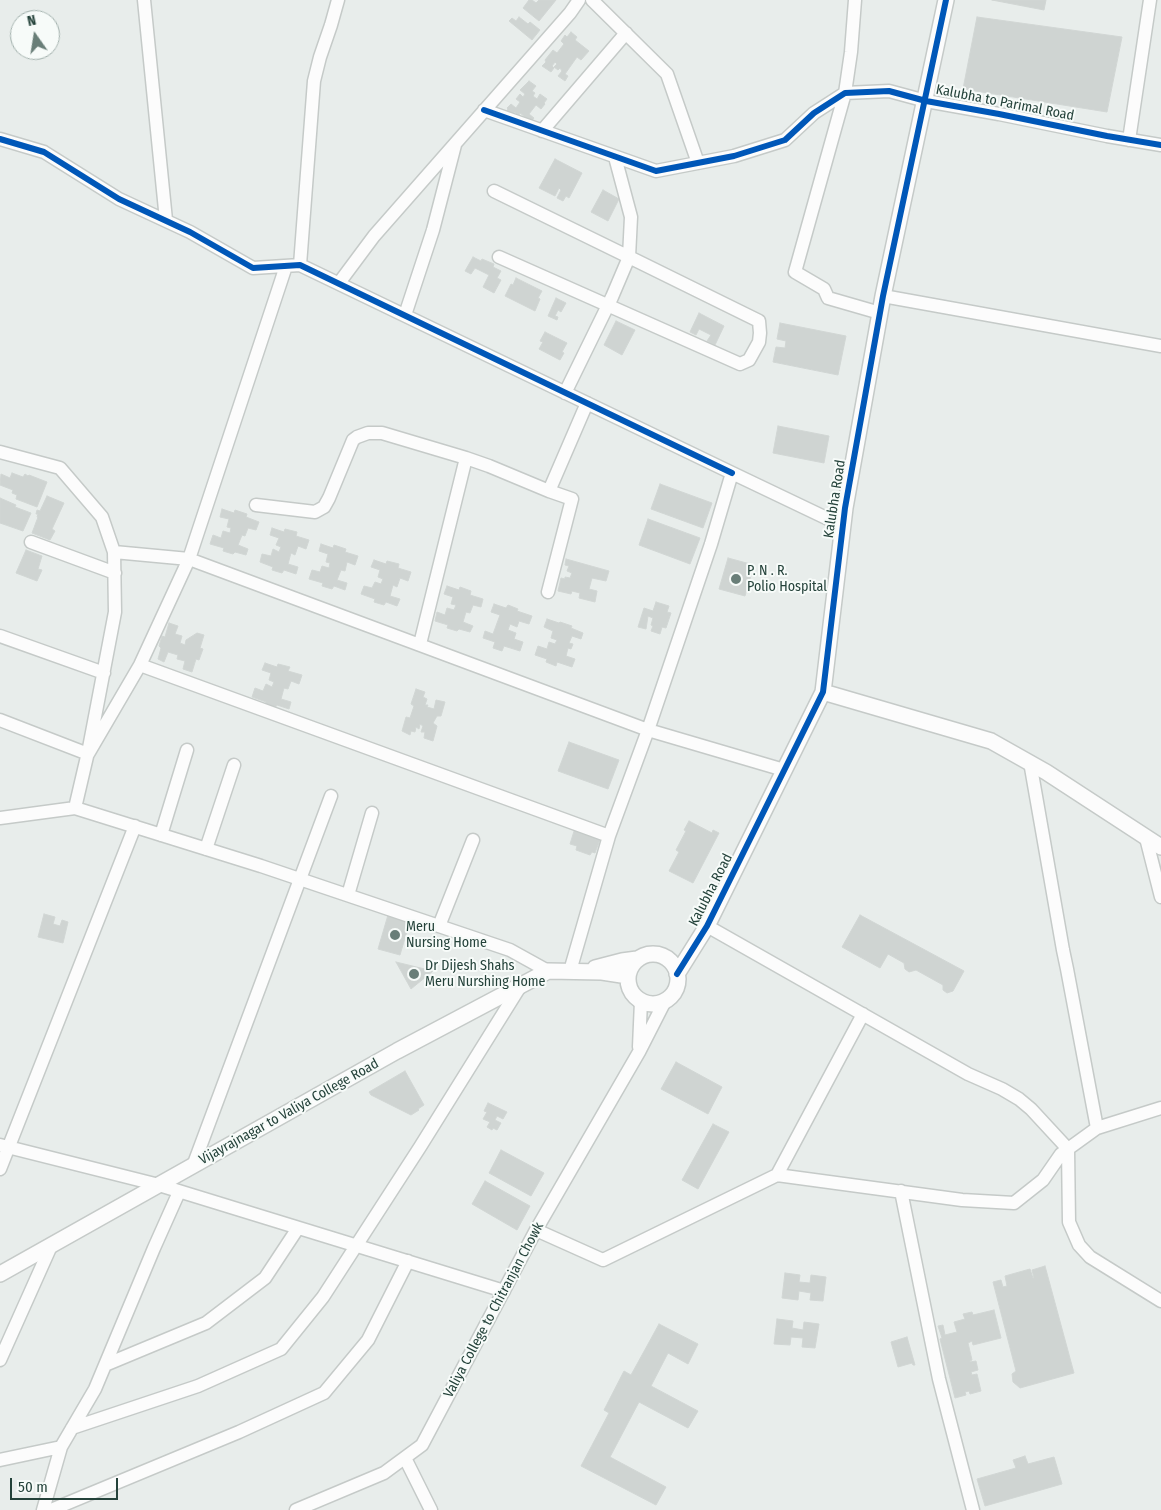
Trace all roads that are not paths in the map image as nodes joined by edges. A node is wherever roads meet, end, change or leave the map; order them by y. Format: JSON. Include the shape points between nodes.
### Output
{"nodes":[{"id":1,"x":144,"y":0,"type":"edge"},
{"id":2,"x":338,"y":0,"type":"edge"},
{"id":3,"x":579,"y":0,"type":"edge"},
{"id":4,"x":592,"y":0,"type":"edge"},
{"id":5,"x":855,"y":0,"type":"edge"},
{"id":6,"x":946,"y":0,"type":"edge"},
{"id":7,"x":1150,"y":0,"type":"edge"},
{"id":8,"x":626,"y":33,"type":"junction"},
{"id":9,"x":845,"y":93,"type":"junction"},
{"id":10,"x":926,"y":101,"type":"junction"},
{"id":11,"x":484,"y":110,"type":"junction"},
{"id":12,"x":542,"y":131,"type":"junction"},
{"id":13,"x":0,"y":139,"type":"edge"},
{"id":14,"x":1129,"y":140,"type":"junction"},
{"id":15,"x":456,"y":142,"type":"junction"},
{"id":16,"x":1161,"y":146,"type":"edge"},
{"id":17,"x":615,"y":157,"type":"junction"},
{"id":18,"x":698,"y":163,"type":"junction"},
{"id":19,"x":494,"y":191,"type":"dead end"},
{"id":20,"x":166,"y":220,"type":"junction"},
{"id":21,"x":498,"y":257,"type":"dead end"},
{"id":22,"x":629,"y":257,"type":"junction"},
{"id":23,"x":300,"y":265,"type":"junction"},
{"id":24,"x":286,"y":266,"type":"junction"},
{"id":25,"x":339,"y":283,"type":"junction"},
{"id":26,"x":883,"y":296,"type":"junction"},
{"id":27,"x":607,"y":306,"type":"junction"},
{"id":28,"x":880,"y":313,"type":"junction"},
{"id":29,"x":405,"y":315,"type":"junction"},
{"id":30,"x":1161,"y":346,"type":"edge"},
{"id":31,"x":565,"y":393,"type":"junction"},
{"id":32,"x":587,"y":403,"type":"junction"},
{"id":33,"x":0,"y":452,"type":"edge"},
{"id":34,"x":466,"y":458,"type":"junction"},
{"id":35,"x":732,"y":473,"type":"junction"},
{"id":36,"x":549,"y":491,"type":"junction"},
{"id":37,"x":256,"y":505,"type":"dead end"},
{"id":38,"x":843,"y":526,"type":"junction"},
{"id":39,"x":30,"y":542,"type":"dead end"},
{"id":40,"x":114,"y":552,"type":"junction"},
{"id":41,"x":189,"y":559,"type":"junction"},
{"id":42,"x":115,"y":573,"type":"junction"},
{"id":43,"x":548,"y":592,"type":"dead end"},
{"id":44,"x":0,"y":636,"type":"edge"},
{"id":45,"x":420,"y":644,"type":"junction"},
{"id":46,"x":140,"y":665,"type":"junction"},
{"id":47,"x":104,"y":673,"type":"junction"},
{"id":48,"x":823,"y":692,"type":"junction"},
{"id":49,"x":0,"y":720,"type":"edge"},
{"id":50,"x":648,"y":730,"type":"junction"},
{"id":51,"x":187,"y":750,"type":"dead end"},
{"id":52,"x":88,"y":754,"type":"junction"},
{"id":53,"x":1030,"y":762,"type":"junction"},
{"id":54,"x":234,"y":765,"type":"dead end"},
{"id":55,"x":784,"y":770,"type":"junction"},
{"id":56,"x":331,"y":796,"type":"dead end"},
{"id":57,"x":75,"y":808,"type":"junction"},
{"id":58,"x":372,"y":813,"type":"dead end"},
{"id":59,"x":0,"y":818,"type":"edge"},
{"id":60,"x":135,"y":826,"type":"junction"},
{"id":61,"x":161,"y":835,"type":"junction"},
{"id":62,"x":609,"y":836,"type":"junction"},
{"id":63,"x":1146,"y":838,"type":"junction"},
{"id":64,"x":473,"y":840,"type":"dead end"},
{"id":65,"x":1161,"y":847,"type":"edge"},
{"id":66,"x":206,"y":849,"type":"junction"},
{"id":67,"x":300,"y":879,"type":"junction"},
{"id":68,"x":348,"y":895,"type":"junction"},
{"id":69,"x":1161,"y":898,"type":"edge"},
{"id":70,"x":439,"y":926,"type":"junction"},
{"id":71,"x":704,"y":932,"type":"junction"},
{"id":72,"x":666,"y":958,"type":"junction"},
{"id":73,"x":637,"y":959,"type":"junction"},
{"id":74,"x":548,"y":971,"type":"junction"},
{"id":75,"x":577,"y":971,"type":"junction"},
{"id":76,"x":677,"y":974,"type":"junction"},
{"id":77,"x":628,"y":976,"type":"junction"},
{"id":78,"x":521,"y":985,"type":"junction"},
{"id":79,"x":641,"y":1001,"type":"junction"},
{"id":80,"x":665,"y":1001,"type":"junction"},
{"id":81,"x":863,"y":1014,"type":"junction"},
{"id":82,"x":639,"y":1052,"type":"junction"},
{"id":83,"x":1161,"y":1108,"type":"edge"},
{"id":84,"x":1097,"y":1128,"type":"junction"},
{"id":85,"x":4,"y":1146,"type":"edge"},
{"id":86,"x":1068,"y":1149,"type":"junction"},
{"id":87,"x":193,"y":1166,"type":"junction"},
{"id":88,"x":0,"y":1169,"type":"edge"},
{"id":89,"x":777,"y":1175,"type":"junction"},
{"id":90,"x":159,"y":1186,"type":"junction"},
{"id":91,"x":179,"y":1192,"type":"junction"},
{"id":92,"x":901,"y":1192,"type":"junction"},
{"id":93,"x":298,"y":1228,"type":"junction"},
{"id":94,"x":536,"y":1230,"type":"junction"},
{"id":95,"x":51,"y":1246,"type":"junction"},
{"id":96,"x":356,"y":1246,"type":"junction"},
{"id":97,"x":408,"y":1261,"type":"junction"},
{"id":98,"x":0,"y":1274,"type":"edge"},
{"id":99,"x":504,"y":1291,"type":"junction"},
{"id":100,"x":1161,"y":1301,"type":"edge"},
{"id":101,"x":0,"y":1360,"type":"edge"},
{"id":102,"x":105,"y":1365,"type":"junction"},
{"id":103,"x":72,"y":1428,"type":"junction"},
{"id":104,"x":61,"y":1446,"type":"junction"},
{"id":105,"x":405,"y":1458,"type":"junction"},
{"id":106,"x":0,"y":1460,"type":"edge"},
{"id":107,"x":43,"y":1510,"type":"edge"},
{"id":108,"x":51,"y":1510,"type":"edge"},
{"id":109,"x":296,"y":1510,"type":"edge"},
{"id":110,"x":431,"y":1510,"type":"edge"},
{"id":111,"x":973,"y":1510,"type":"edge"}],
"edges":[{"from":1,"to":20,"type":"street"},
{"from":2,"to":23,"type":"street","via":[[314,81]]},
{"from":3,"to":11,"type":"street"},
{"from":4,"to":8,"type":"street"},
{"from":5,"to":9,"type":"street"},
{"from":6,"to":10,"type":"street","name":"Kalubha Road"},
{"from":7,"to":14,"type":"street"},
{"from":8,"to":12,"type":"street"},
{"from":8,"to":18,"type":"street","via":[[668,74]]},
{"from":9,"to":10,"type":"street","name":"Kalubha to Parimal Road","via":[[889,91]]},
{"from":9,"to":18,"type":"street","via":[[814,113],[785,140]]},
{"from":9,"to":28,"type":"street","via":[[795,272],[824,289],[828,298]]},
{"from":10,"to":14,"type":"street","name":"Kalubha to Parimal Road"},
{"from":10,"to":26,"type":"street","name":"Kalubha Road"},
{"from":11,"to":12,"type":"street"},
{"from":11,"to":15,"type":"street"},
{"from":12,"to":17,"type":"street"},
{"from":13,"to":20,"type":"street","via":[[44,152],[119,199]]},
{"from":14,"to":16,"type":"street","name":"Kalubha to Parimal Road"},
{"from":15,"to":25,"type":"street","via":[[374,236]]},
{"from":15,"to":29,"type":"street","via":[[433,230]]},
{"from":17,"to":18,"type":"street","via":[[656,172]]},
{"from":17,"to":22,"type":"street","via":[[631,217]]},
{"from":19,"to":22,"type":"street"},
{"from":20,"to":24,"type":"street","via":[[253,268]]},
{"from":21,"to":27,"type":"street"},
{"from":22,"to":27,"type":"street"},
{"from":22,"to":27,"type":"street","via":[[759,322],[759,342],[749,360],[740,364]]},
{"from":23,"to":24,"type":"street"},
{"from":23,"to":25,"type":"street"},
{"from":24,"to":41,"type":"street"},
{"from":25,"to":29,"type":"street"},
{"from":26,"to":28,"type":"street","name":"Kalubha Road"},
{"from":26,"to":30,"type":"street"},
{"from":27,"to":31,"type":"street"},
{"from":28,"to":38,"type":"street","name":"Kalubha Road"},
{"from":29,"to":31,"type":"street"},
{"from":31,"to":32,"type":"street"},
{"from":32,"to":35,"type":"street"},
{"from":32,"to":36,"type":"street"},
{"from":33,"to":40,"type":"street","via":[[60,468],[102,517]]},
{"from":34,"to":36,"type":"street"},
{"from":34,"to":37,"type":"street","via":[[382,433],[368,433],[353,440],[324,507],[315,512]]},
{"from":34,"to":45,"type":"street"},
{"from":35,"to":38,"type":"street"},
{"from":35,"to":50,"type":"street"},
{"from":36,"to":43,"type":"street","via":[[572,499]]},
{"from":38,"to":48,"type":"street","name":"Kalubha Road"},
{"from":39,"to":42,"type":"street"},
{"from":40,"to":41,"type":"street"},
{"from":40,"to":42,"type":"street"},
{"from":41,"to":45,"type":"street"},
{"from":41,"to":46,"type":"street"},
{"from":42,"to":47,"type":"street","via":[[116,612]]},
{"from":44,"to":47,"type":"street"},
{"from":45,"to":50,"type":"street"},
{"from":46,"to":52,"type":"street"},
{"from":46,"to":62,"type":"street"},
{"from":47,"to":52,"type":"street"},
{"from":48,"to":53,"type":"street","via":[[991,741]]},
{"from":48,"to":55,"type":"street","name":"Kalubha Road"},
{"from":49,"to":52,"type":"street"},
{"from":50,"to":55,"type":"street"},
{"from":50,"to":62,"type":"street"},
{"from":51,"to":61,"type":"street"},
{"from":52,"to":57,"type":"street"},
{"from":53,"to":63,"type":"street"},
{"from":53,"to":84,"type":"street"},
{"from":54,"to":66,"type":"street"},
{"from":55,"to":71,"type":"street","name":"Kalubha Road"},
{"from":56,"to":67,"type":"street"},
{"from":57,"to":59,"type":"street"},
{"from":57,"to":60,"type":"street"},
{"from":58,"to":68,"type":"street"},
{"from":60,"to":61,"type":"street"},
{"from":60,"to":85,"type":"street"},
{"from":61,"to":66,"type":"street"},
{"from":62,"to":75,"type":"street"},
{"from":63,"to":65,"type":"street"},
{"from":63,"to":69,"type":"street"},
{"from":64,"to":70,"type":"street"},
{"from":66,"to":67,"type":"street"},
{"from":67,"to":68,"type":"street"},
{"from":67,"to":87,"type":"street"},
{"from":68,"to":70,"type":"street"},
{"from":70,"to":74,"type":"street","via":[[510,950]]},
{"from":71,"to":72,"type":"street","name":"Kalubha Road"},
{"from":71,"to":76,"type":"street","name":"Kalubha Road"},
{"from":71,"to":81,"type":"street"},
{"from":72,"to":73,"type":"street","via":[[651,954]]},
{"from":72,"to":76,"type":"street"},
{"from":73,"to":75,"type":"street","name":"Vijayrajnagar to Valiya College Road"},
{"from":73,"to":77,"type":"street"},
{"from":74,"to":75,"type":"street","name":"Vijayrajnagar to Valiya College Road"},
{"from":74,"to":78,"type":"street","name":"Vijayrajnagar to Valiya College Road"},
{"from":75,"to":77,"type":"street","name":"Vijayrajnagar to Valiya College Road"},
{"from":76,"to":80,"type":"street","via":[[675,989]]},
{"from":77,"to":79,"type":"street","via":[[630,990]]},
{"from":78,"to":87,"type":"street","name":"Vijayrajnagar to Valiya College Road"},
{"from":78,"to":96,"type":"street"},
{"from":79,"to":80,"type":"street","via":[[649,1004]]},
{"from":79,"to":82,"type":"street","name":"Valiya College to Chitranjan Chowk"},
{"from":80,"to":82,"type":"street","name":"Valiya College to Chitranjan Chowk"},
{"from":81,"to":86,"type":"street","via":[[1019,1099]]},
{"from":81,"to":89,"type":"street"},
{"from":82,"to":94,"type":"street","name":"Valiya College to Chitranjan Chowk"},
{"from":83,"to":84,"type":"street"},
{"from":84,"to":86,"type":"street"},
{"from":85,"to":88,"type":"street"},
{"from":85,"to":90,"type":"street"},
{"from":86,"to":92,"type":"street","via":[[1043,1180],[1014,1203]]},
{"from":86,"to":100,"type":"street","via":[[1069,1222],[1079,1245],[1090,1257]]},
{"from":87,"to":90,"type":"street","name":"Vijayrajnagar to Valiya College Road"},
{"from":89,"to":92,"type":"street"},
{"from":89,"to":94,"type":"street","via":[[603,1260]]},
{"from":90,"to":91,"type":"street"},
{"from":90,"to":95,"type":"street","name":"Vijayrajnagar to Valiya College Road"},
{"from":91,"to":93,"type":"street"},
{"from":91,"to":102,"type":"street"},
{"from":92,"to":111,"type":"street","via":[[939,1379]]},
{"from":93,"to":96,"type":"street"},
{"from":93,"to":102,"type":"street","via":[[265,1278],[206,1323]]},
{"from":94,"to":99,"type":"street","name":"Valiya College to Chitranjan Chowk"},
{"from":95,"to":98,"type":"street","name":"Vijayrajnagar to Valiya College Road"},
{"from":95,"to":101,"type":"street"},
{"from":96,"to":97,"type":"street"},
{"from":96,"to":103,"type":"street","via":[[323,1297],[281,1349],[198,1386]]},
{"from":97,"to":99,"type":"street"},
{"from":97,"to":108,"type":"street","via":[[368,1340],[324,1393]]},
{"from":99,"to":105,"type":"street","name":"Valiya College to Chitranjan Chowk","via":[[422,1445]]},
{"from":102,"to":103,"type":"street"},
{"from":103,"to":104,"type":"street"},
{"from":104,"to":106,"type":"street"},
{"from":104,"to":107,"type":"street"},
{"from":105,"to":109,"type":"street","name":"Valiya College to Chitranjan Chowk","via":[[384,1473]]},
{"from":105,"to":110,"type":"street"}]}
